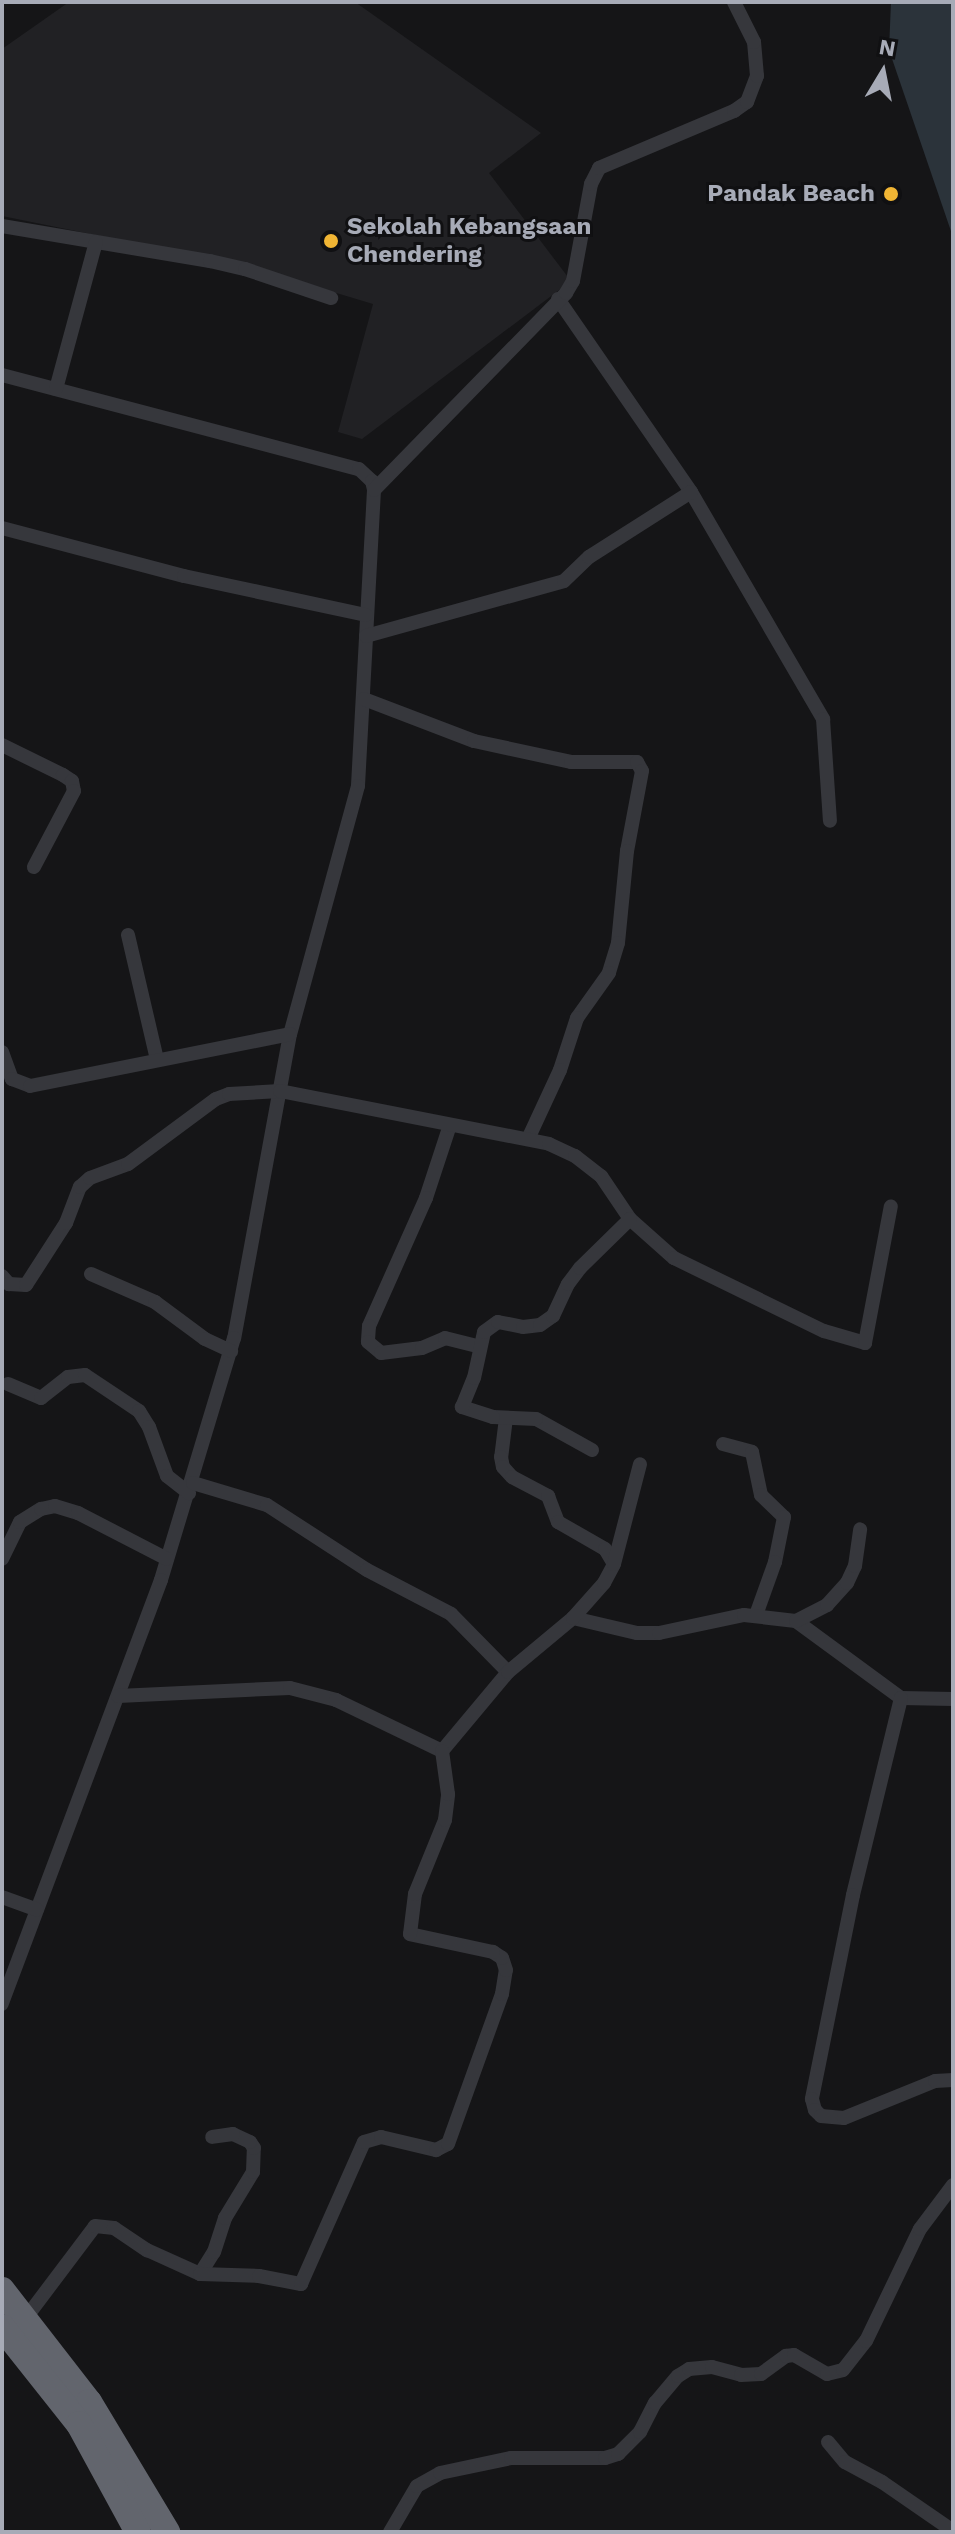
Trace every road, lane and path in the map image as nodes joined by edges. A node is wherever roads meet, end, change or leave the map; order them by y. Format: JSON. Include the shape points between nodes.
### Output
{"nodes":[{"id":1,"x":734,"y":2,"type":"edge"},
{"id":2,"x":2,"y":226,"type":"edge"},
{"id":3,"x":96,"y":242,"type":"junction"},
{"id":4,"x":331,"y":298,"type":"dead end"},
{"id":5,"x":558,"y":299,"type":"junction"},
{"id":6,"x":2,"y":375,"type":"edge"},
{"id":7,"x":56,"y":389,"type":"junction"},
{"id":8,"x":374,"y":490,"type":"junction"},
{"id":9,"x":691,"y":492,"type":"junction"},
{"id":10,"x":2,"y":528,"type":"edge"},
{"id":11,"x":366,"y":615,"type":"junction"},
{"id":12,"x":366,"y":636,"type":"junction"},
{"id":13,"x":364,"y":699,"type":"junction"},
{"id":14,"x":2,"y":745,"type":"edge"},
{"id":15,"x":830,"y":821,"type":"dead end"},
{"id":16,"x":34,"y":867,"type":"dead end"},
{"id":17,"x":128,"y":935,"type":"dead end"},
{"id":18,"x":290,"y":1034,"type":"junction"},
{"id":19,"x":2,"y":1052,"type":"edge"},
{"id":20,"x":157,"y":1060,"type":"junction"},
{"id":21,"x":280,"y":1091,"type":"junction"},
{"id":22,"x":450,"y":1125,"type":"junction"},
{"id":23,"x":528,"y":1139,"type":"junction"},
{"id":24,"x":891,"y":1206,"type":"dead end"},
{"id":25,"x":630,"y":1219,"type":"junction"},
{"id":26,"x":91,"y":1274,"type":"dead end"},
{"id":27,"x":2,"y":1276,"type":"edge"},
{"id":28,"x":480,"y":1347,"type":"junction"},
{"id":29,"x":231,"y":1351,"type":"junction"},
{"id":30,"x":8,"y":1384,"type":"dead end"},
{"id":31,"x":506,"y":1418,"type":"junction"},
{"id":32,"x":723,"y":1444,"type":"dead end"},
{"id":33,"x":592,"y":1450,"type":"dead end"},
{"id":34,"x":640,"y":1464,"type":"dead end"},
{"id":35,"x":194,"y":1479,"type":"junction"},
{"id":36,"x":860,"y":1529,"type":"dead end"},
{"id":37,"x":2,"y":1559,"type":"edge"},
{"id":38,"x":167,"y":1559,"type":"junction"},
{"id":39,"x":614,"y":1564,"type":"junction"},
{"id":40,"x":756,"y":1615,"type":"junction"},
{"id":41,"x":573,"y":1618,"type":"junction"},
{"id":42,"x":796,"y":1621,"type":"junction"},
{"id":43,"x":508,"y":1672,"type":"junction"},
{"id":44,"x":118,"y":1696,"type":"junction"},
{"id":45,"x":901,"y":1698,"type":"junction"},
{"id":46,"x":953,"y":1699,"type":"edge"},
{"id":47,"x":442,"y":1751,"type":"junction"},
{"id":48,"x":2,"y":1897,"type":"edge"},
{"id":49,"x":37,"y":1910,"type":"junction"},
{"id":50,"x":2,"y":2004,"type":"edge"},
{"id":51,"x":953,"y":2080,"type":"edge"},
{"id":52,"x":212,"y":2137,"type":"dead end"},
{"id":53,"x":953,"y":2185,"type":"edge"},
{"id":54,"x":200,"y":2274,"type":"junction"},
{"id":55,"x":2,"y":2290,"type":"edge"},
{"id":56,"x":13,"y":2323,"type":"edge"},
{"id":57,"x":828,"y":2442,"type":"dead end"},
{"id":58,"x":953,"y":2531,"type":"edge"},
{"id":59,"x":138,"y":2532,"type":"edge"},
{"id":60,"x":167,"y":2532,"type":"edge"},
{"id":61,"x":390,"y":2532,"type":"edge"}],
"edges":[{"from":1,"to":5,"type":"street","via":[[754,42],[757,76],[747,102],[599,168],[591,184],[573,281]]},
{"from":2,"to":3,"type":"street"},
{"from":3,"to":4,"type":"street","via":[[245,269]]},
{"from":3,"to":7,"type":"street"},
{"from":5,"to":8,"type":"street"},
{"from":5,"to":9,"type":"street"},
{"from":6,"to":7,"type":"street"},
{"from":7,"to":8,"type":"street","via":[[359,469]]},
{"from":8,"to":11,"type":"street"},
{"from":9,"to":12,"type":"street","via":[[589,557],[564,581]]},
{"from":9,"to":15,"type":"street","via":[[823,719]]},
{"from":10,"to":11,"type":"street","via":[[184,576]]},
{"from":11,"to":12,"type":"street"},
{"from":12,"to":13,"type":"street"},
{"from":13,"to":18,"type":"street","via":[[356,798]]},
{"from":13,"to":23,"type":"street","via":[[474,741],[571,762],[637,762],[642,771],[618,943],[609,973],[577,1018]]},
{"from":14,"to":16,"type":"street","via":[[72,781],[74,791]]},
{"from":17,"to":20,"type":"street"},
{"from":18,"to":20,"type":"street"},
{"from":18,"to":21,"type":"street"},
{"from":19,"to":20,"type":"street","via":[[12,1079],[30,1086]]},
{"from":21,"to":22,"type":"street"},
{"from":21,"to":27,"type":"street","via":[[216,1099],[128,1164],[90,1178],[80,1187],[66,1223],[32,1279],[16,1285]]},
{"from":21,"to":29,"type":"street"},
{"from":22,"to":23,"type":"street"},
{"from":22,"to":28,"type":"street","via":[[426,1198],[369,1326],[368,1342],[381,1353],[422,1348],[445,1338]]},
{"from":23,"to":25,"type":"street","via":[[587,1165],[601,1176]]},
{"from":24,"to":25,"type":"street","via":[[865,1343],[824,1331],[674,1258]]},
{"from":25,"to":28,"type":"street","via":[[574,1276],[553,1316],[540,1325],[493,1324]]},
{"from":26,"to":29,"type":"street","via":[[155,1302],[205,1339]]},
{"from":28,"to":31,"type":"street","via":[[462,1407]]},
{"from":29,"to":35,"type":"street"},
{"from":30,"to":35,"type":"street","via":[[41,1398],[68,1377],[85,1375],[139,1411],[167,1476]]},
{"from":31,"to":33,"type":"street","via":[[536,1419]]},
{"from":31,"to":39,"type":"street","via":[[503,1467],[548,1496],[558,1522],[590,1537]]},
{"from":32,"to":40,"type":"street","via":[[752,1452],[761,1495],[784,1517]]},
{"from":34,"to":39,"type":"street"},
{"from":35,"to":38,"type":"street"},
{"from":35,"to":43,"type":"street","via":[[267,1505],[367,1570],[451,1614]]},
{"from":36,"to":42,"type":"street","via":[[847,1583],[827,1605]]},
{"from":37,"to":38,"type":"street","via":[[20,1522],[55,1506]]},
{"from":38,"to":44,"type":"street"},
{"from":39,"to":41,"type":"street"},
{"from":40,"to":41,"type":"street","via":[[659,1633]]},
{"from":40,"to":42,"type":"street"},
{"from":41,"to":43,"type":"street"},
{"from":42,"to":45,"type":"street"},
{"from":43,"to":47,"type":"street"},
{"from":44,"to":47,"type":"street","via":[[290,1688],[336,1700]]},
{"from":44,"to":49,"type":"street"},
{"from":45,"to":46,"type":"street"},
{"from":45,"to":51,"type":"street","via":[[853,1895],[812,2099],[821,2116],[844,2118],[935,2081]]},
{"from":47,"to":54,"type":"street","via":[[448,1794],[445,1820],[415,1894],[410,1934],[493,1952],[506,1970],[448,2144],[436,2150],[381,2137],[364,2142],[301,2284]]},
{"from":48,"to":49,"type":"street"},
{"from":49,"to":50,"type":"street"},
{"from":52,"to":54,"type":"street","via":[[233,2134],[250,2142],[253,2172]]},
{"from":53,"to":61,"type":"street","via":[[920,2229],[866,2341],[843,2370],[827,2374],[794,2355],[761,2374],[689,2369],[655,2403],[640,2432],[618,2454],[511,2458],[440,2473],[417,2486]]},
{"from":54,"to":56,"type":"street","via":[[114,2228],[95,2226]]},
{"from":55,"to":56,"type":"highway"},
{"from":56,"to":59,"type":"highway","via":[[79,2424]]},
{"from":56,"to":60,"type":"highway","via":[[89,2402]]},
{"from":57,"to":58,"type":"street","via":[[845,2462]]}]}
